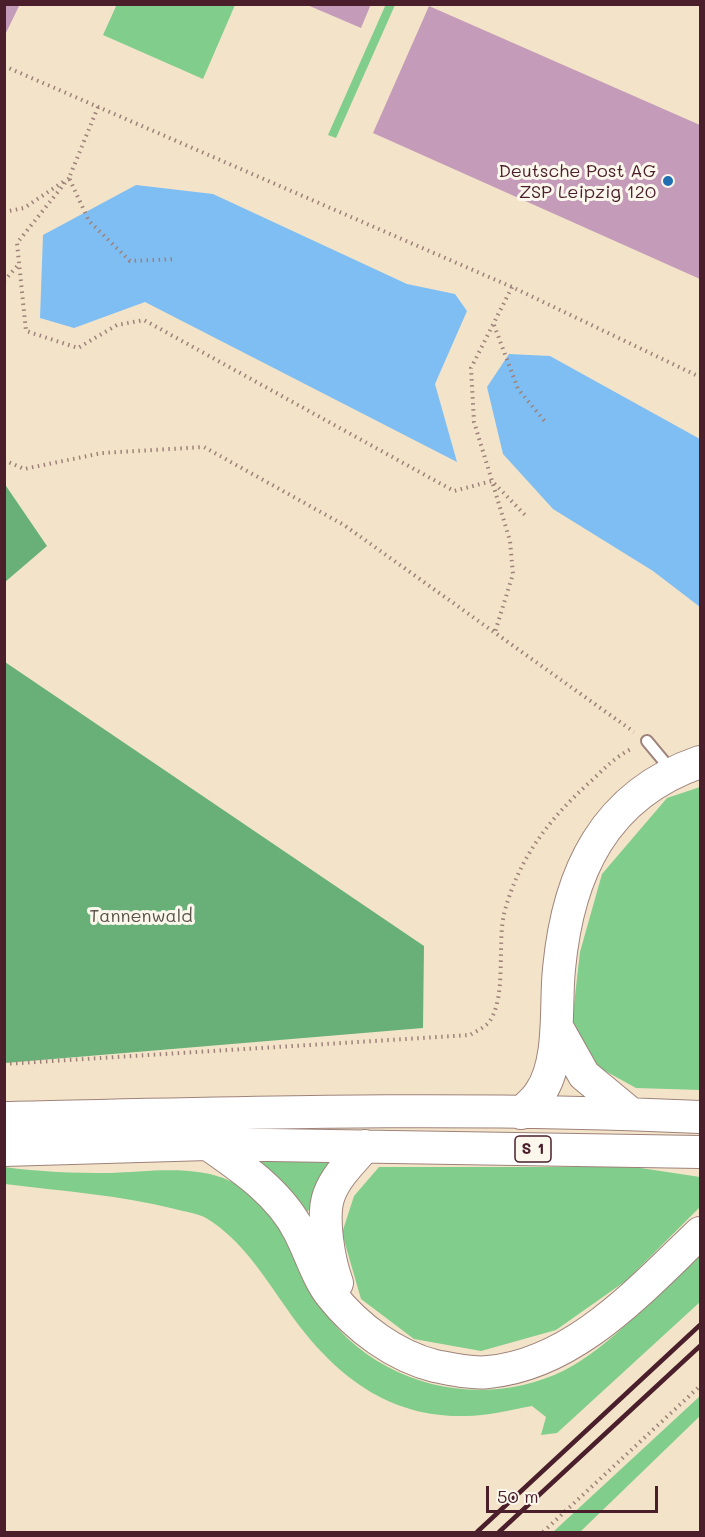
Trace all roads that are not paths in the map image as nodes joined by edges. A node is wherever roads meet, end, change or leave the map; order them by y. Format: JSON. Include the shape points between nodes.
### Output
{"nodes":[{"id":1,"x":647,"y":741,"type":"road end"},
{"id":2,"x":686,"y":767,"type":"edge"},
{"id":3,"x":557,"y":1027,"type":"junction"},
{"id":4,"x":521,"y":1113,"type":"junction"},
{"id":5,"x":630,"y":1113,"type":"junction"},
{"id":6,"x":700,"y":1117,"type":"edge"},
{"id":7,"x":4,"y":1118,"type":"edge"},
{"id":8,"x":208,"y":1144,"type":"junction"},
{"id":9,"x":365,"y":1146,"type":"junction"},
{"id":10,"x":4,"y":1150,"type":"edge"},
{"id":11,"x":700,"y":1152,"type":"edge"},
{"id":12,"x":700,"y":1233,"type":"edge"},
{"id":13,"x":348,"y":1312,"type":"junction"}],
"edges":[{"from":1,"to":2,"type":"lane"},
{"from":2,"to":3,"type":"main road","via":[[648,787],[618,813],[582,865],[566,916],[558,970]]},
{"from":3,"to":4,"type":"main road","via":[[549,1071],[540,1093]]},
{"from":3,"to":5,"type":"main road","via":[[584,1075]]},
{"from":4,"to":5,"type":"main road","number":"S 1"},
{"from":4,"to":7,"type":"main road","number":"S 1","via":[[300,1112]]},
{"from":5,"to":6,"type":"main road","number":"S 1"},
{"from":8,"to":9,"type":"main road","number":"S 1"},
{"from":8,"to":10,"type":"main road","number":"S 1"},
{"from":8,"to":13,"type":"main road","via":[[258,1181],[285,1209],[331,1295]]},
{"from":9,"to":11,"type":"main road","number":"S 1"},
{"from":9,"to":13,"type":"main road","via":[[338,1177],[328,1197],[330,1265]]},
{"from":12,"to":13,"type":"main road","via":[[625,1303],[585,1334],[548,1356],[517,1367],[487,1373],[424,1363],[395,1351]]}]}
